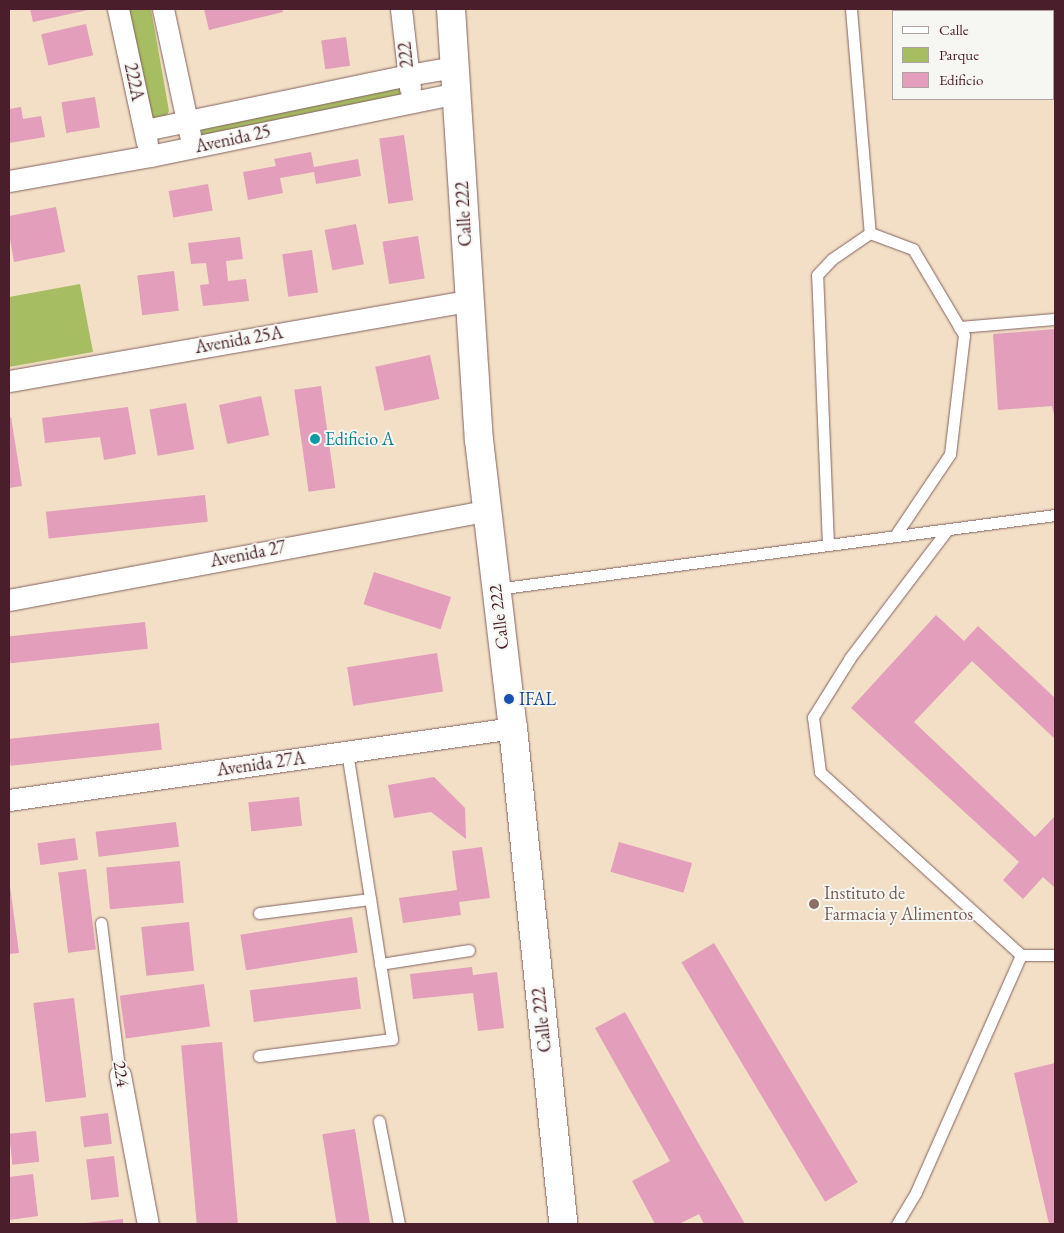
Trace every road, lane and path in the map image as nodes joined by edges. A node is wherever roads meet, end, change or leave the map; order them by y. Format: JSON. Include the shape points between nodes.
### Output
{"nodes":[{"id":1,"x":118,"y":9,"type":"edge"},
{"id":2,"x":163,"y":9,"type":"edge"},
{"id":3,"x":401,"y":9,"type":"edge"},
{"id":4,"x":451,"y":9,"type":"edge"},
{"id":5,"x":851,"y":9,"type":"edge"},
{"id":6,"x":408,"y":75,"type":"junction"},
{"id":7,"x":456,"y":80,"type":"junction"},
{"id":8,"x":411,"y":101,"type":"junction"},
{"id":9,"x":187,"y":122,"type":"junction"},
{"id":10,"x":145,"y":130,"type":"junction"},
{"id":11,"x":192,"y":147,"type":"junction"},
{"id":12,"x":150,"y":156,"type":"junction"},
{"id":13,"x":9,"y":182,"type":"edge"},
{"id":14,"x":870,"y":233,"type":"junction"},
{"id":15,"x":469,"y":301,"type":"junction"},
{"id":16,"x":1055,"y":319,"type":"edge"},
{"id":17,"x":960,"y":327,"type":"junction"},
{"id":18,"x":9,"y":381,"type":"edge"},
{"id":19,"x":488,"y":510,"type":"junction"},
{"id":20,"x":1055,"y":515,"type":"edge"},
{"id":21,"x":947,"y":530,"type":"junction"},
{"id":22,"x":895,"y":536,"type":"junction"},
{"id":23,"x":828,"y":545,"type":"junction"},
{"id":24,"x":496,"y":589,"type":"junction"},
{"id":25,"x":9,"y":600,"type":"edge"},
{"id":26,"x":513,"y":728,"type":"junction"},
{"id":27,"x":346,"y":752,"type":"junction"},
{"id":28,"x":9,"y":800,"type":"edge"},
{"id":29,"x":370,"y":899,"type":"junction"},
{"id":30,"x":260,"y":913,"type":"dead end"},
{"id":31,"x":101,"y":923,"type":"dead end"},
{"id":32,"x":470,"y":950,"type":"dead end"},
{"id":33,"x":1021,"y":955,"type":"junction"},
{"id":34,"x":1055,"y":955,"type":"edge"},
{"id":35,"x":380,"y":964,"type":"junction"},
{"id":36,"x":259,"y":1056,"type":"dead end"},
{"id":37,"x":120,"y":1075,"type":"joint"},
{"id":38,"x":380,"y":1121,"type":"dead end"},
{"id":39,"x":148,"y":1224,"type":"edge"},
{"id":40,"x":398,"y":1224,"type":"edge"},
{"id":41,"x":562,"y":1224,"type":"edge"},
{"id":42,"x":897,"y":1224,"type":"edge"}],
"edges":[{"from":1,"to":10,"type":"street","name":"222A"},
{"from":2,"to":9,"type":"street"},
{"from":3,"to":6,"type":"street","name":"222"},
{"from":4,"to":7,"type":"main road","name":"Calle 222"},
{"from":5,"to":14,"type":"lane"},
{"from":6,"to":7,"type":"street","name":"Avenida 25"},
{"from":6,"to":8,"type":"street","name":"222"},
{"from":6,"to":9,"type":"street","name":"Avenida 25"},
{"from":7,"to":8,"type":"street","name":"Avenida 25"},
{"from":7,"to":15,"type":"main road","name":"Calle 222"},
{"from":8,"to":11,"type":"street","name":"Avenida 25"},
{"from":9,"to":10,"type":"street","name":"Avenida 25"},
{"from":9,"to":11,"type":"street"},
{"from":10,"to":12,"type":"street","name":"222A"},
{"from":11,"to":12,"type":"street","name":"Avenida 25"},
{"from":12,"to":13,"type":"street","name":"Avenida 25"},
{"from":14,"to":17,"type":"lane","via":[[913,249]]},
{"from":14,"to":23,"type":"lane","via":[[832,259],[818,275]]},
{"from":15,"to":18,"type":"street","name":"Avenida 25A"},
{"from":15,"to":19,"type":"main road","name":"Calle 222"},
{"from":16,"to":17,"type":"lane"},
{"from":17,"to":22,"type":"lane","via":[[964,336],[950,454]]},
{"from":19,"to":24,"type":"main road","name":"Calle 222"},
{"from":19,"to":25,"type":"street","name":"Avenida 27"},
{"from":20,"to":21,"type":"lane"},
{"from":21,"to":22,"type":"lane"},
{"from":21,"to":33,"type":"lane","via":[[850,658],[813,717],[820,772]]},
{"from":22,"to":23,"type":"lane"},
{"from":23,"to":24,"type":"lane"},
{"from":24,"to":26,"type":"main road","name":"Calle 222"},
{"from":26,"to":27,"type":"street","name":"Avenida 27A"},
{"from":26,"to":41,"type":"main road","name":"Calle 222"},
{"from":27,"to":28,"type":"street","name":"Avenida 27A"},
{"from":27,"to":29,"type":"lane"},
{"from":29,"to":30,"type":"lane"},
{"from":29,"to":35,"type":"lane"},
{"from":31,"to":37,"type":"lane","name":"224"},
{"from":32,"to":35,"type":"lane"},
{"from":33,"to":34,"type":"lane"},
{"from":33,"to":42,"type":"lane","via":[[916,1192]]},
{"from":35,"to":36,"type":"lane","via":[[392,1039]]},
{"from":37,"to":39,"type":"street","name":"224"},
{"from":38,"to":40,"type":"lane"}]}
